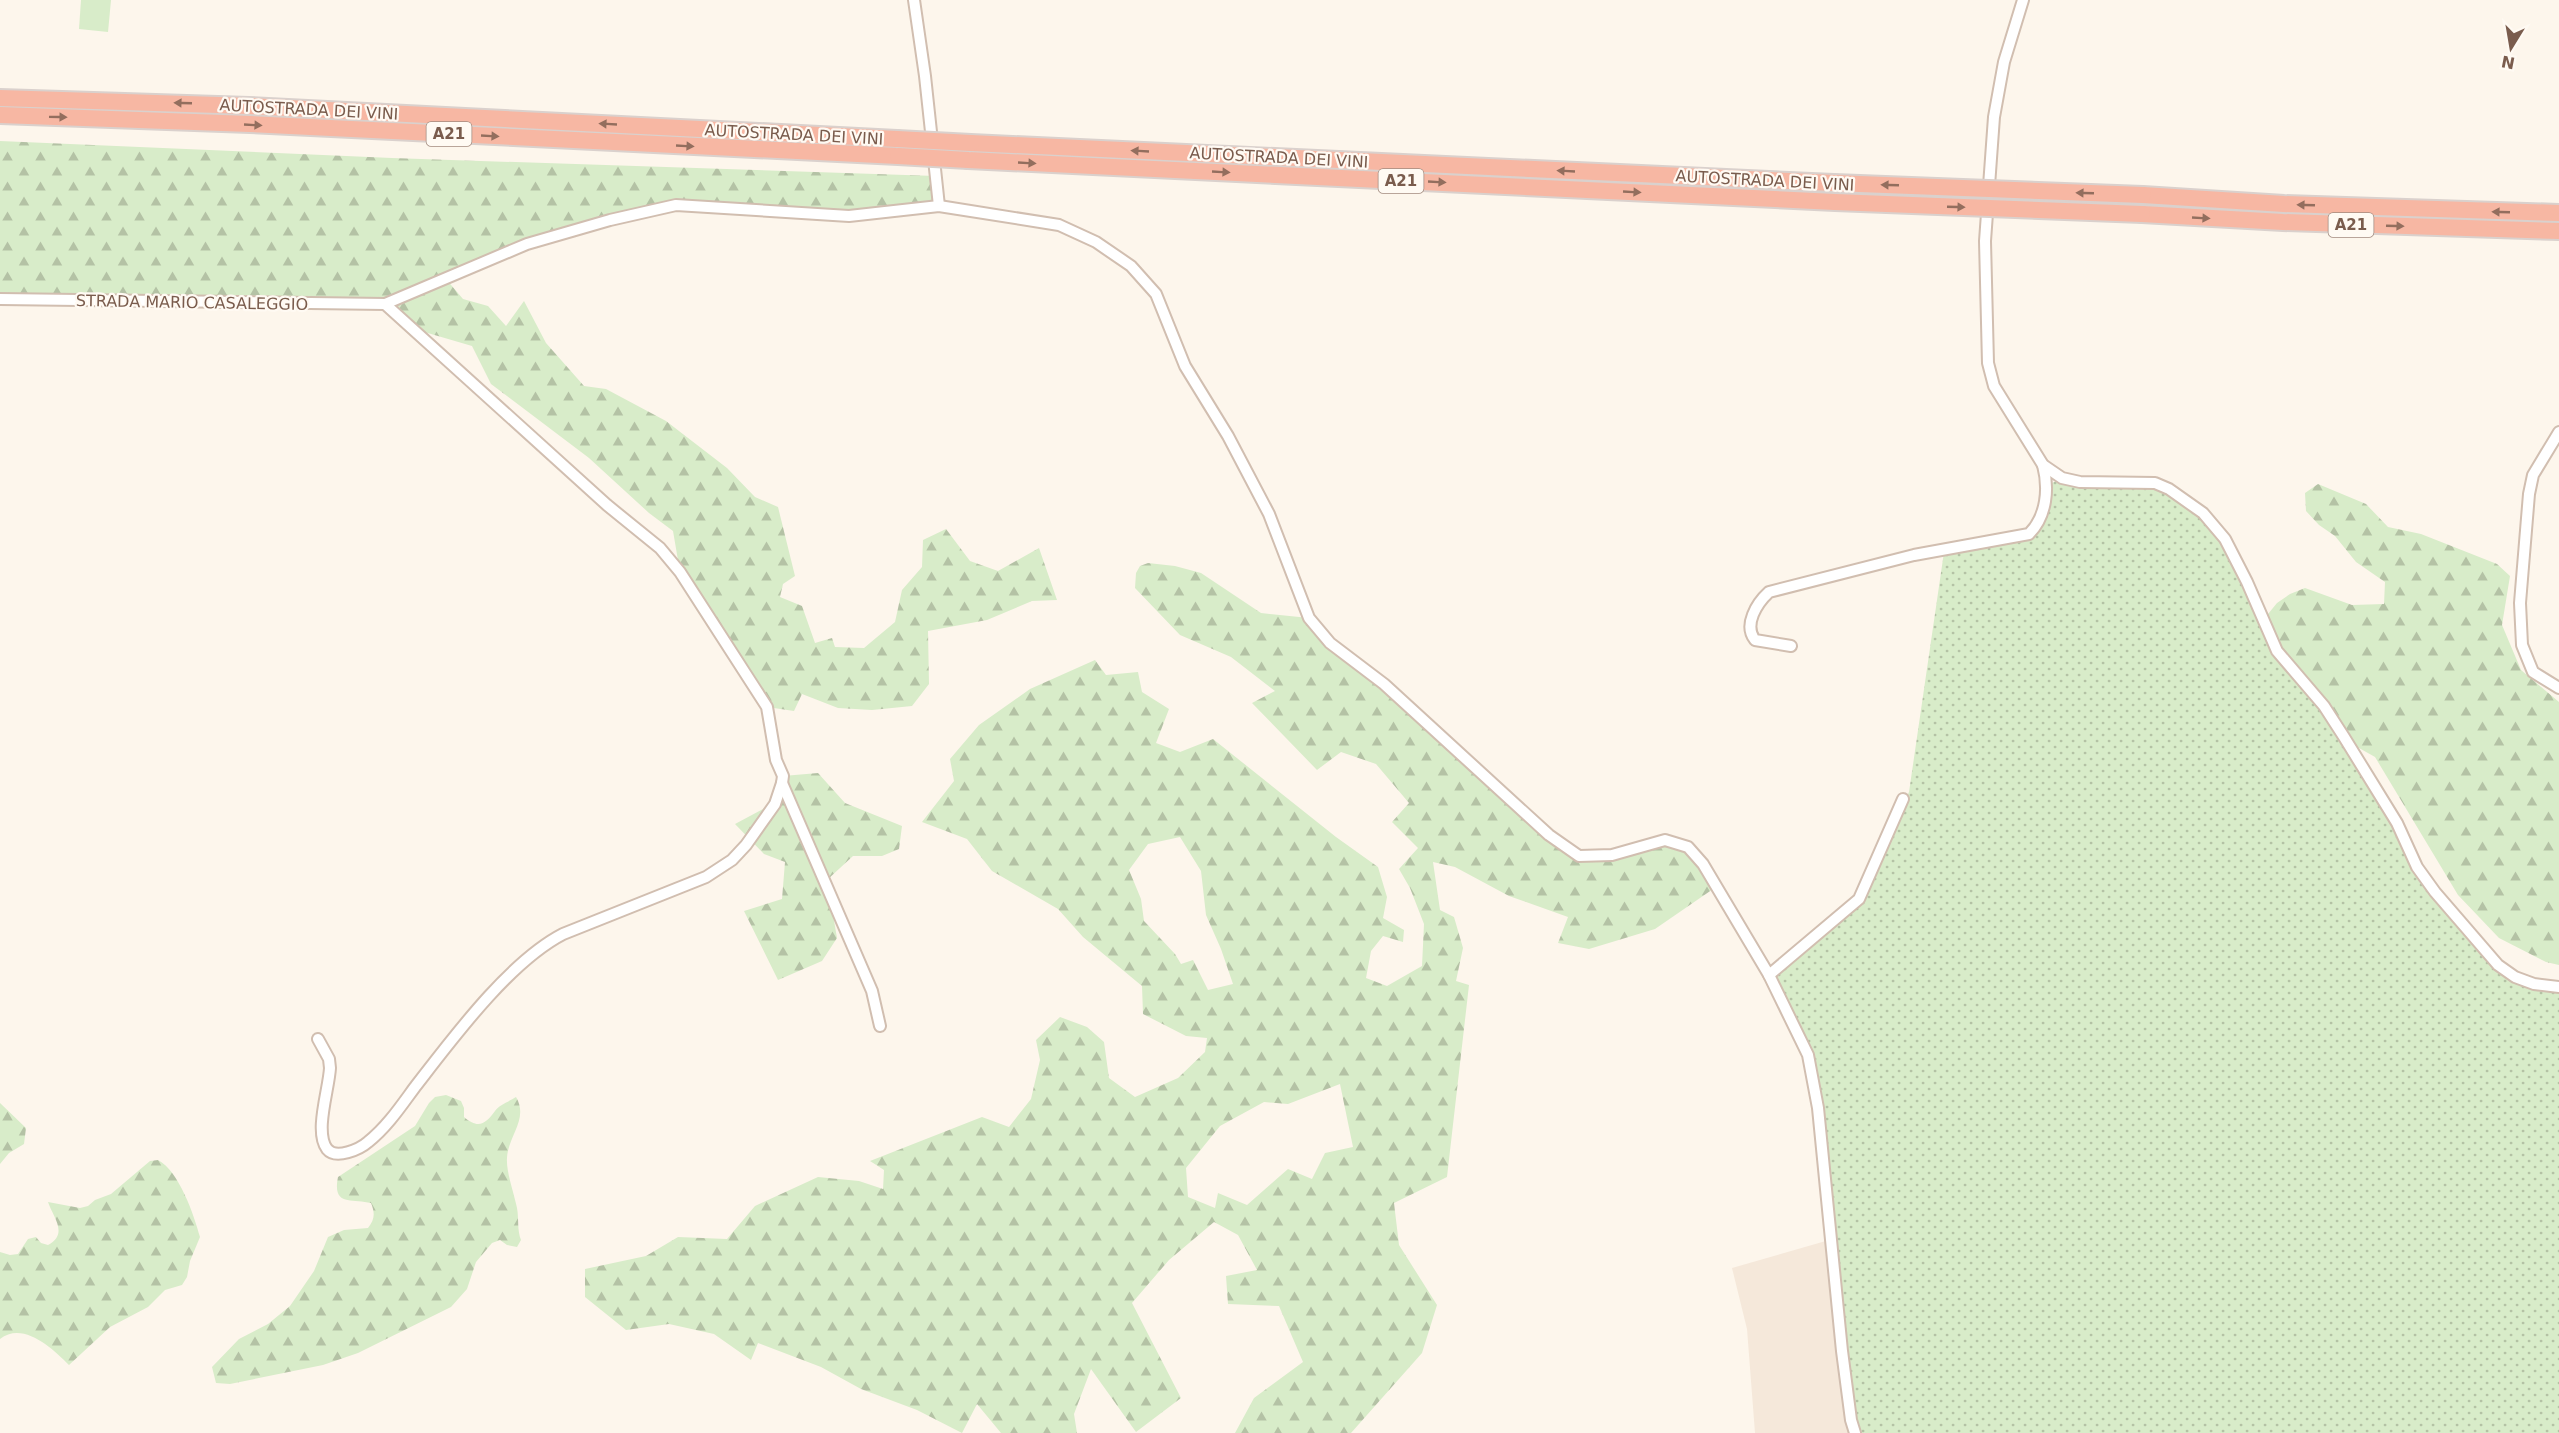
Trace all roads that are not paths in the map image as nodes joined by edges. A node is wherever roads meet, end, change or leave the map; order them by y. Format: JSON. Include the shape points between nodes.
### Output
{"nodes":[{"id":1,"x":914,"y":0,"type":"edge"},
{"id":2,"x":2023,"y":0,"type":"edge"},
{"id":3,"x":0,"y":98,"type":"edge"},
{"id":4,"x":0,"y":115,"type":"edge"},
{"id":5,"x":969,"y":151,"type":"junction"},
{"id":6,"x":939,"y":206,"type":"junction"},
{"id":7,"x":2559,"y":213,"type":"edge"},
{"id":8,"x":2559,"y":231,"type":"edge"},
{"id":9,"x":0,"y":299,"type":"edge"},
{"id":10,"x":385,"y":304,"type":"junction"},
{"id":11,"x":2559,"y":432,"type":"edge"},
{"id":12,"x":2043,"y":465,"type":"junction"},
{"id":13,"x":1791,"y":646,"type":"dead end"},
{"id":14,"x":2559,"y":688,"type":"edge"},
{"id":15,"x":782,"y":783,"type":"junction"},
{"id":16,"x":1903,"y":799,"type":"dead end"},
{"id":17,"x":1769,"y":975,"type":"junction"},
{"id":18,"x":2559,"y":987,"type":"edge"},
{"id":19,"x":880,"y":1026,"type":"dead end"},
{"id":20,"x":318,"y":1040,"type":"dead end"},
{"id":21,"x":1855,"y":1433,"type":"edge"}],
"edges":[{"from":1,"to":6,"type":"street"},
{"from":2,"to":12,"type":"street","via":[[2004,62],[1994,117],[1985,242],[1988,363],[1994,386]]},
{"from":5,"to":3,"type":"highway","name":"AUTOSTRADA DEI VINI","number":"A21","one_way":true,"bridge":true,"via":[[897,139],[249,106]]},
{"from":4,"to":5,"type":"highway","name":"AUTOSTRADA DEI VINI","number":"A21","one_way":true,"bridge":true,"via":[[898,156]]},
{"from":7,"to":5,"type":"highway","name":"AUTOSTRADA DEI VINI","number":"A21","one_way":true,"bridge":true},
{"from":5,"to":8,"type":"highway","name":"AUTOSTRADA DEI VINI","number":"A21","one_way":true,"bridge":true,"via":[[1834,202]]},
{"from":6,"to":10,"type":"street","via":[[849,216],[676,205],[527,244]]},
{"from":6,"to":17,"type":"street","via":[[1059,225],[1096,242],[1131,266],[1156,294],[1185,366],[1269,514],[1309,618],[1330,643],[1384,684],[1548,835],[1579,856],[1612,855],[1665,840],[1688,847],[1703,864]]},
{"from":9,"to":10,"type":"street","name":"STRADA MARIO CASALEGGIO"},
{"from":10,"to":15,"type":"street","via":[[581,482],[660,548],[680,572],[767,706]]},
{"from":11,"to":14,"type":"street","via":[[2533,475],[2520,603],[2522,645],[2533,672]]},
{"from":12,"to":13,"type":"street","via":[[2048,484],[2036,526],[2029,534],[1914,555],[1769,592],[1756,606],[1751,635],[1755,640]]},
{"from":12,"to":18,"type":"street","via":[[2062,478],[2080,482],[2155,483],[2203,513],[2225,539],[2277,651],[2344,736],[2435,892],[2498,965],[2534,984]]},
{"from":15,"to":19,"type":"street","via":[[872,991]]},
{"from":15,"to":20,"type":"street","via":[[766,819],[732,860],[705,877],[544,943],[520,963],[381,1131],[361,1148],[342,1154],[327,1149],[321,1136],[330,1068]]},
{"from":16,"to":17,"type":"street","via":[[1859,899]]},
{"from":17,"to":21,"type":"street","via":[[1808,1055],[1818,1108],[1842,1351]]}]}
